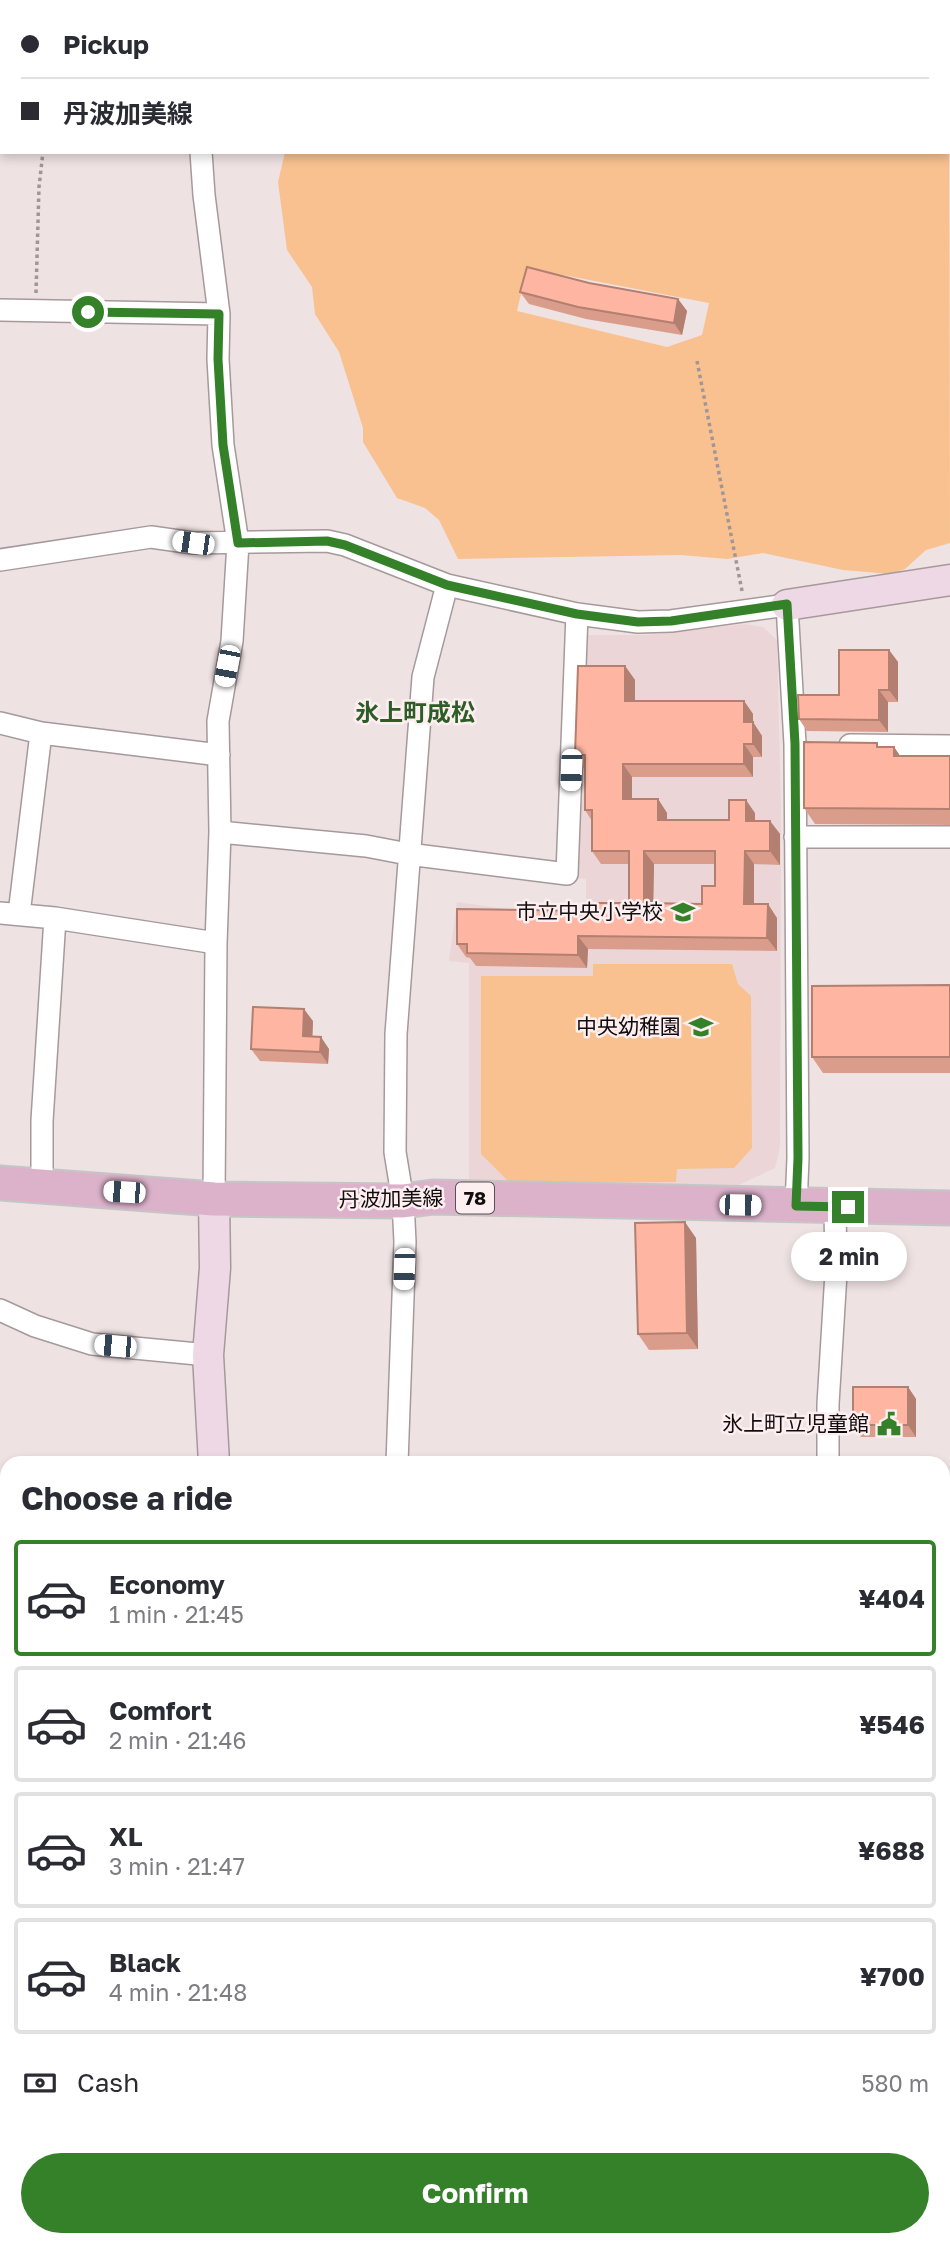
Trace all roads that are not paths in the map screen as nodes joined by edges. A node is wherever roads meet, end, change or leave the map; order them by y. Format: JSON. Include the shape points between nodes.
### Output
{"nodes":[{"id":1,"x":201,"y":154,"type":"edge"},
{"id":2,"x":0,"y":310,"type":"edge"},
{"id":3,"x":219,"y":314,"type":"junction"},
{"id":4,"x":238,"y":543,"type":"junction"},
{"id":5,"x":0,"y":560,"type":"edge"},
{"id":6,"x":950,"y":580,"type":"edge"},
{"id":7,"x":447,"y":585,"type":"junction"},
{"id":8,"x":787,"y":604,"type":"junction"},
{"id":9,"x":577,"y":614,"type":"junction"},
{"id":10,"x":0,"y":723,"type":"edge"},
{"id":11,"x":41,"y":733,"type":"junction"},
{"id":12,"x":795,"y":744,"type":"junction"},
{"id":13,"x":950,"y":746,"type":"edge"},
{"id":14,"x":219,"y":755,"type":"junction"},
{"id":15,"x":220,"y":832,"type":"junction"},
{"id":16,"x":795,"y":837,"type":"junction"},
{"id":17,"x":950,"y":837,"type":"edge"},
{"id":18,"x":408,"y":854,"type":"junction"},
{"id":19,"x":9,"y":914,"type":"edge"},
{"id":20,"x":55,"y":918,"type":"junction"},
{"id":21,"x":216,"y":943,"type":"junction"},
{"id":22,"x":0,"y":1183,"type":"edge"},
{"id":23,"x":42,"y":1187,"type":"junction"},
{"id":24,"x":214,"y":1199,"type":"junction"},
{"id":25,"x":402,"y":1201,"type":"junction"},
{"id":26,"x":796,"y":1206,"type":"junction"},
{"id":27,"x":835,"y":1208,"type":"junction"},
{"id":28,"x":950,"y":1208,"type":"edge"},
{"id":29,"x":0,"y":1310,"type":"edge"},
{"id":30,"x":208,"y":1354,"type":"junction"},
{"id":31,"x":214,"y":1456,"type":"edge"},
{"id":32,"x":397,"y":1456,"type":"edge"},
{"id":33,"x":828,"y":1456,"type":"edge"}],
"edges":[{"from":1,"to":3,"type":"street"},
{"from":2,"to":3,"type":"street"},
{"from":3,"to":4,"type":"street","via":[[223,445]]},
{"from":4,"to":5,"type":"street","via":[[151,537]]},
{"from":4,"to":7,"type":"street","via":[[327,541]]},
{"from":4,"to":14,"type":"street","via":[[232,640],[218,721]]},
{"from":6,"to":8,"type":"street"},
{"from":7,"to":9,"type":"street"},
{"from":7,"to":18,"type":"street","via":[[423,677]]},
{"from":8,"to":9,"type":"street","via":[[671,621]]},
{"from":8,"to":12,"type":"street"},
{"from":9,"to":18,"type":"street","via":[[567,874]]},
{"from":10,"to":11,"type":"street"},
{"from":11,"to":14,"type":"street"},
{"from":11,"to":19,"type":"street"},
{"from":12,"to":13,"type":"street"},
{"from":12,"to":16,"type":"street"},
{"from":14,"to":15,"type":"street"},
{"from":15,"to":18,"type":"street"},
{"from":15,"to":21,"type":"street"},
{"from":16,"to":17,"type":"street"},
{"from":16,"to":26,"type":"street"},
{"from":18,"to":25,"type":"street","via":[[396,1034],[395,1152]]},
{"from":19,"to":20,"type":"street"},
{"from":20,"to":21,"type":"street"},
{"from":20,"to":23,"type":"street"},
{"from":21,"to":24,"type":"street"},
{"from":22,"to":23,"type":"main road","name":"丹波加美線","number":"78"},
{"from":23,"to":24,"type":"main road","name":"丹波加美線","number":"78"},
{"from":24,"to":25,"type":"main road","name":"丹波加美線","number":"78"},
{"from":24,"to":30,"type":"street","via":[[215,1268]]},
{"from":25,"to":26,"type":"main road","name":"丹波加美線","number":"78","via":[[447,1198]]},
{"from":25,"to":32,"type":"street","via":[[405,1242]]},
{"from":26,"to":27,"type":"main road","name":"丹波加美線","number":"78"},
{"from":27,"to":28,"type":"main road","name":"丹波加美線","number":"78"},
{"from":27,"to":33,"type":"street"},
{"from":29,"to":30,"type":"street","via":[[92,1344]]},
{"from":30,"to":31,"type":"street"}]}
